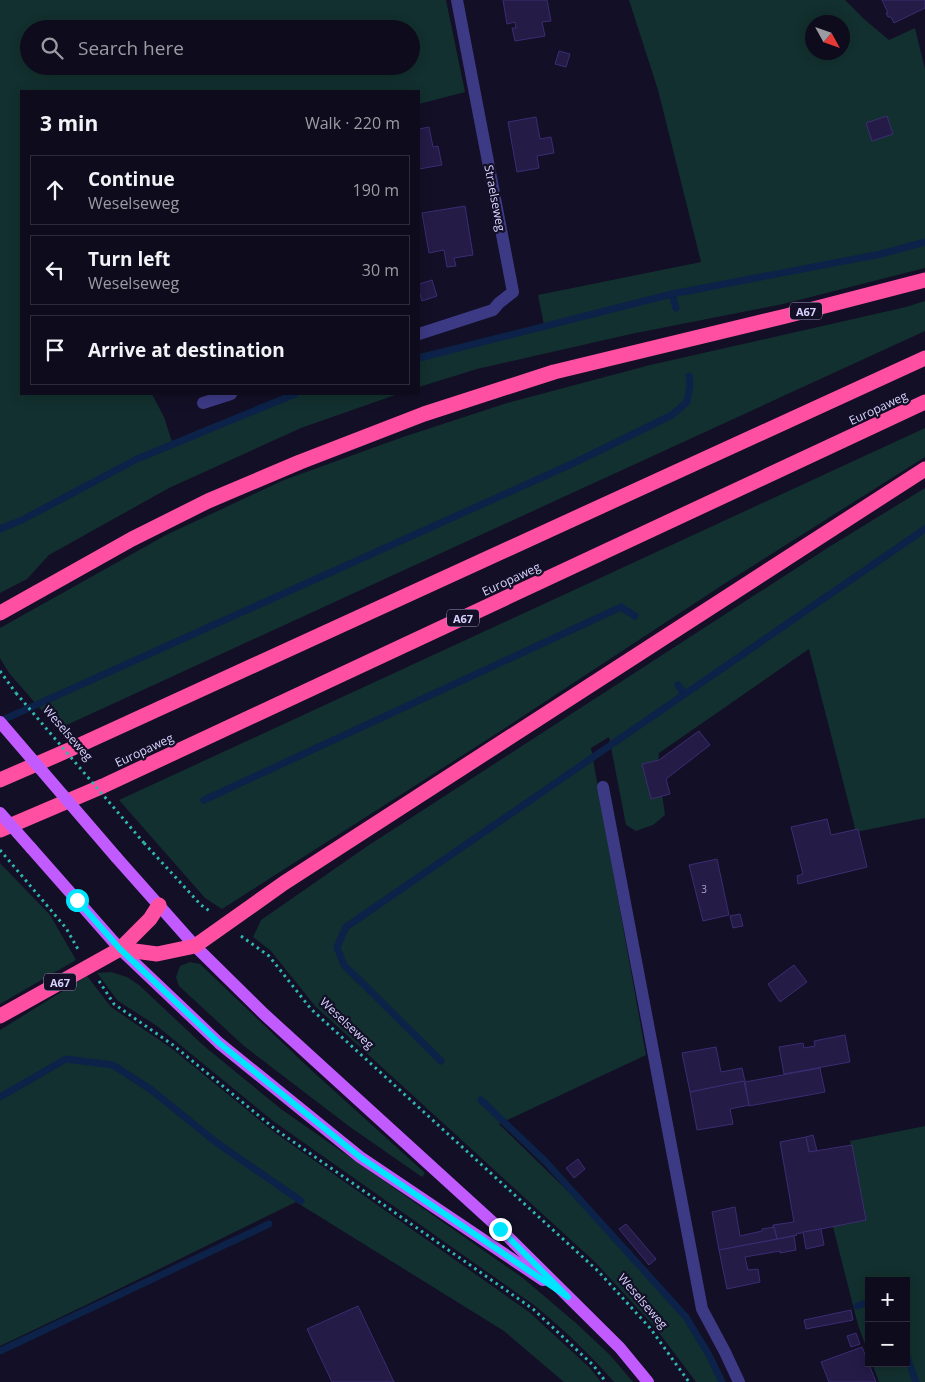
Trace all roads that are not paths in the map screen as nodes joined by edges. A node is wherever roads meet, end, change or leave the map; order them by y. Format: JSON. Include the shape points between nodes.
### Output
{"nodes":[{"id":1,"x":457,"y":0,"type":"edge"},
{"id":2,"x":925,"y":280,"type":"edge"},
{"id":3,"x":420,"y":334,"type":"edge"},
{"id":4,"x":925,"y":358,"type":"edge"},
{"id":5,"x":228,"y":395,"type":"edge"},
{"id":6,"x":925,"y":402,"type":"edge"},
{"id":7,"x":203,"y":403,"type":"dead end"},
{"id":8,"x":925,"y":469,"type":"edge"},
{"id":9,"x":0,"y":613,"type":"edge"},
{"id":10,"x":0,"y":722,"type":"edge"},
{"id":11,"x":0,"y":780,"type":"edge"},
{"id":12,"x":603,"y":787,"type":"dead end"},
{"id":13,"x":0,"y":812,"type":"edge"},
{"id":14,"x":0,"y":830,"type":"edge"},
{"id":15,"x":159,"y":905,"type":"junction"},
{"id":16,"x":195,"y":946,"type":"junction"},
{"id":17,"x":120,"y":949,"type":"junction"},
{"id":18,"x":0,"y":1016,"type":"edge"},
{"id":19,"x":568,"y":1297,"type":"junction"},
{"id":20,"x":648,"y":1382,"type":"edge"},
{"id":21,"x":739,"y":1382,"type":"edge"}],
"edges":[{"from":1,"to":3,"type":"street","name":"Straelseweg","via":[[513,292],[493,310]]},
{"from":2,"to":9,"type":"highway","number":"A67","via":[[554,372],[424,414],[208,501],[132,539]]},
{"from":4,"to":11,"type":"highway","name":"Europaweg"},
{"from":5,"to":7,"type":"street"},
{"from":6,"to":14,"type":"highway","name":"Europaweg","number":"A67","via":[[103,786]]},
{"from":8,"to":16,"type":"highway","via":[[293,878]]},
{"from":10,"to":15,"type":"main road","bridge":true},
{"from":12,"to":21,"type":"street","via":[[702,1308]]},
{"from":13,"to":17,"type":"main road","bridge":true},
{"from":15,"to":16,"type":"main road"},
{"from":15,"to":17,"type":"highway","number":"A67","via":[[150,919]]},
{"from":16,"to":17,"type":"highway","via":[[157,954]]},
{"from":16,"to":19,"type":"main road","via":[[264,1014],[500,1229]]},
{"from":17,"to":18,"type":"highway","number":"A67"},
{"from":17,"to":19,"type":"main road","via":[[219,1043],[360,1157]]},
{"from":19,"to":20,"type":"main road","via":[[620,1348]]}]}
